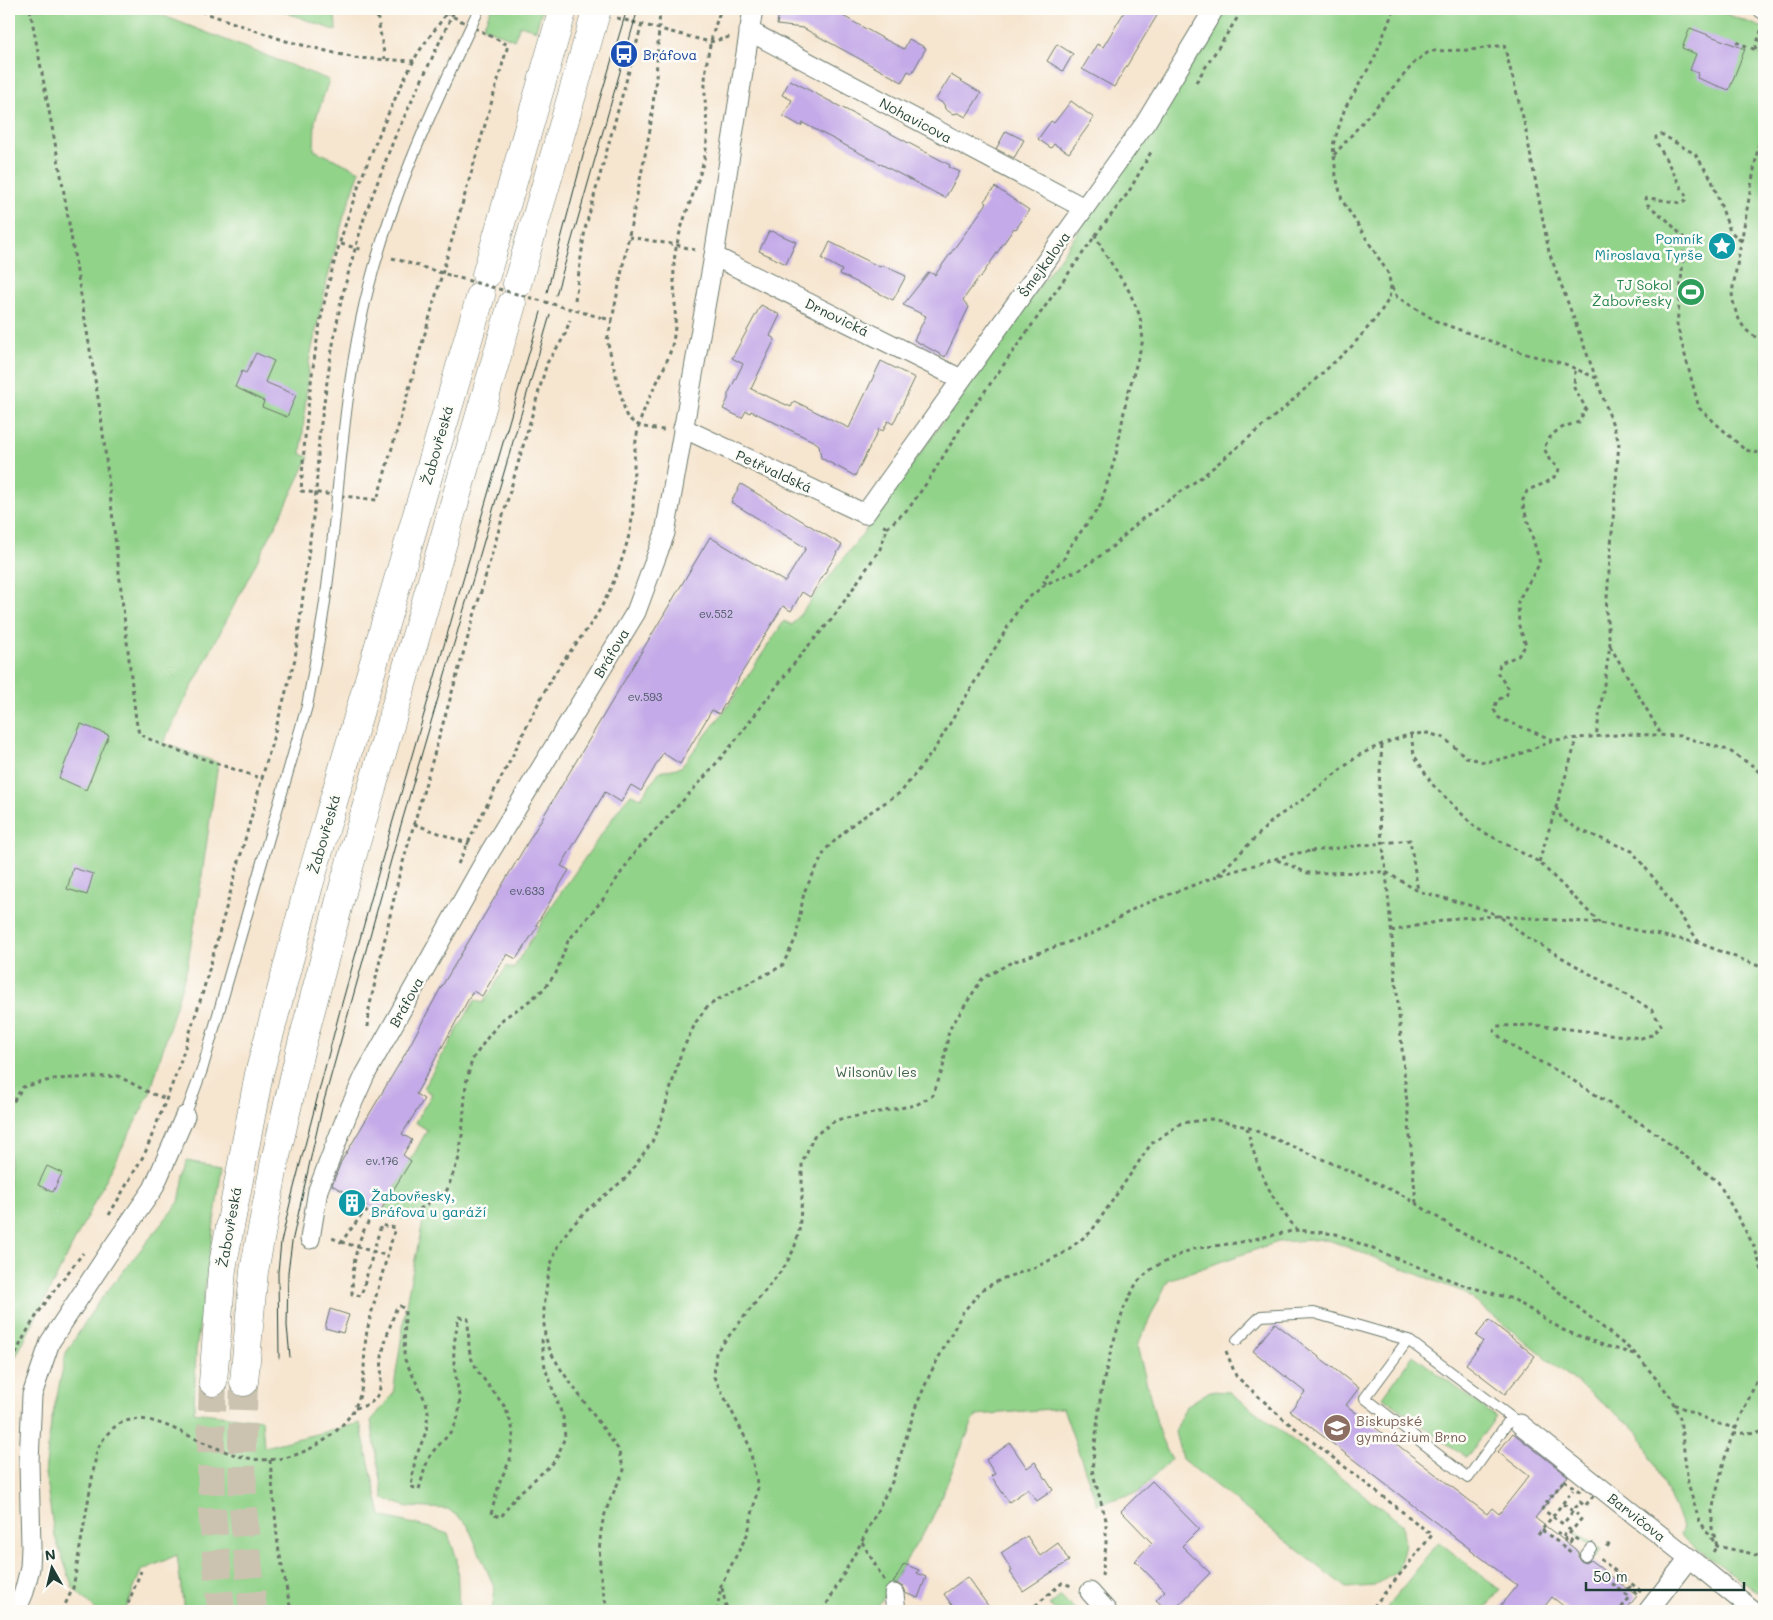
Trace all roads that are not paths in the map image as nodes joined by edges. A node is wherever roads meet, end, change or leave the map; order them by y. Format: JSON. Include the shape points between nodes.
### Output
{"nodes":[{"id":1,"x":479,"y":9,"type":"edge"},
{"id":2,"x":562,"y":9,"type":"edge"},
{"id":3,"x":753,"y":9,"type":"edge"},
{"id":4,"x":1214,"y":9,"type":"edge"},
{"id":5,"x":605,"y":13,"type":"edge"},
{"id":6,"x":749,"y":31,"type":"junction"},
{"id":7,"x":1084,"y":208,"type":"junction"},
{"id":8,"x":714,"y":256,"type":"junction"},
{"id":9,"x":961,"y":379,"type":"junction"},
{"id":10,"x":682,"y":431,"type":"junction"},
{"id":11,"x":865,"y":514,"type":"joint"},
{"id":12,"x":185,"y":1116,"type":"joint"},
{"id":13,"x":310,"y":1239,"type":"dead end"},
{"id":14,"x":1237,"y":1340,"type":"road end"},
{"id":15,"x":1408,"y":1340,"type":"junction"},
{"id":16,"x":213,"y":1382,"type":"tunnel mouth"},
{"id":17,"x":244,"y":1382,"type":"tunnel mouth"},
{"id":18,"x":1516,"y":1421,"type":"junction"},
{"id":19,"x":1689,"y":1558,"type":"junction"},
{"id":20,"x":16,"y":1611,"type":"edge"},
{"id":21,"x":1648,"y":1611,"type":"edge"},
{"id":22,"x":1754,"y":1611,"type":"edge"}],
"edges":[{"from":1,"to":12,"type":"lane","via":[[413,154],[377,254],[351,377],[328,582],[307,706],[202,1070]]},
{"from":2,"to":16,"type":"highway","name":"Žabovřeská","via":[[258,1074],[222,1269]]},
{"from":3,"to":6,"type":"street","name":"Bráfova"},
{"from":4,"to":7,"type":"street","name":"Šmejkalova","via":[[1146,122]]},
{"from":5,"to":17,"type":"highway","via":[[514,294],[345,881],[274,1162],[254,1272]]},
{"from":6,"to":7,"type":"street","name":"Nohavicova"},
{"from":6,"to":8,"type":"street","name":"Bráfova"},
{"from":7,"to":9,"type":"street","name":"Šmejkalova"},
{"from":8,"to":9,"type":"street","name":"Drnovická"},
{"from":8,"to":10,"type":"street","name":"Bráfova"},
{"from":9,"to":11,"type":"street","name":"Šmejkalova"},
{"from":10,"to":11,"type":"street","name":"Petřvaldská"},
{"from":10,"to":13,"type":"street","name":"Bráfova","via":[[665,533],[636,612],[490,852],[358,1091],[318,1190]]},
{"from":12,"to":20,"type":"street","via":[[153,1189],[50,1342],[32,1395],[30,1568]]},
{"from":14,"to":15,"type":"lane","via":[[1260,1316],[1314,1313]]},
{"from":15,"to":18,"type":"lane"},
{"from":15,"to":18,"type":"lane","via":[[1365,1398],[1468,1478]]},
{"from":18,"to":19,"type":"street","name":"Barvičova"},
{"from":19,"to":21,"type":"street"},
{"from":19,"to":22,"type":"street","name":"Barvičova"}]}
